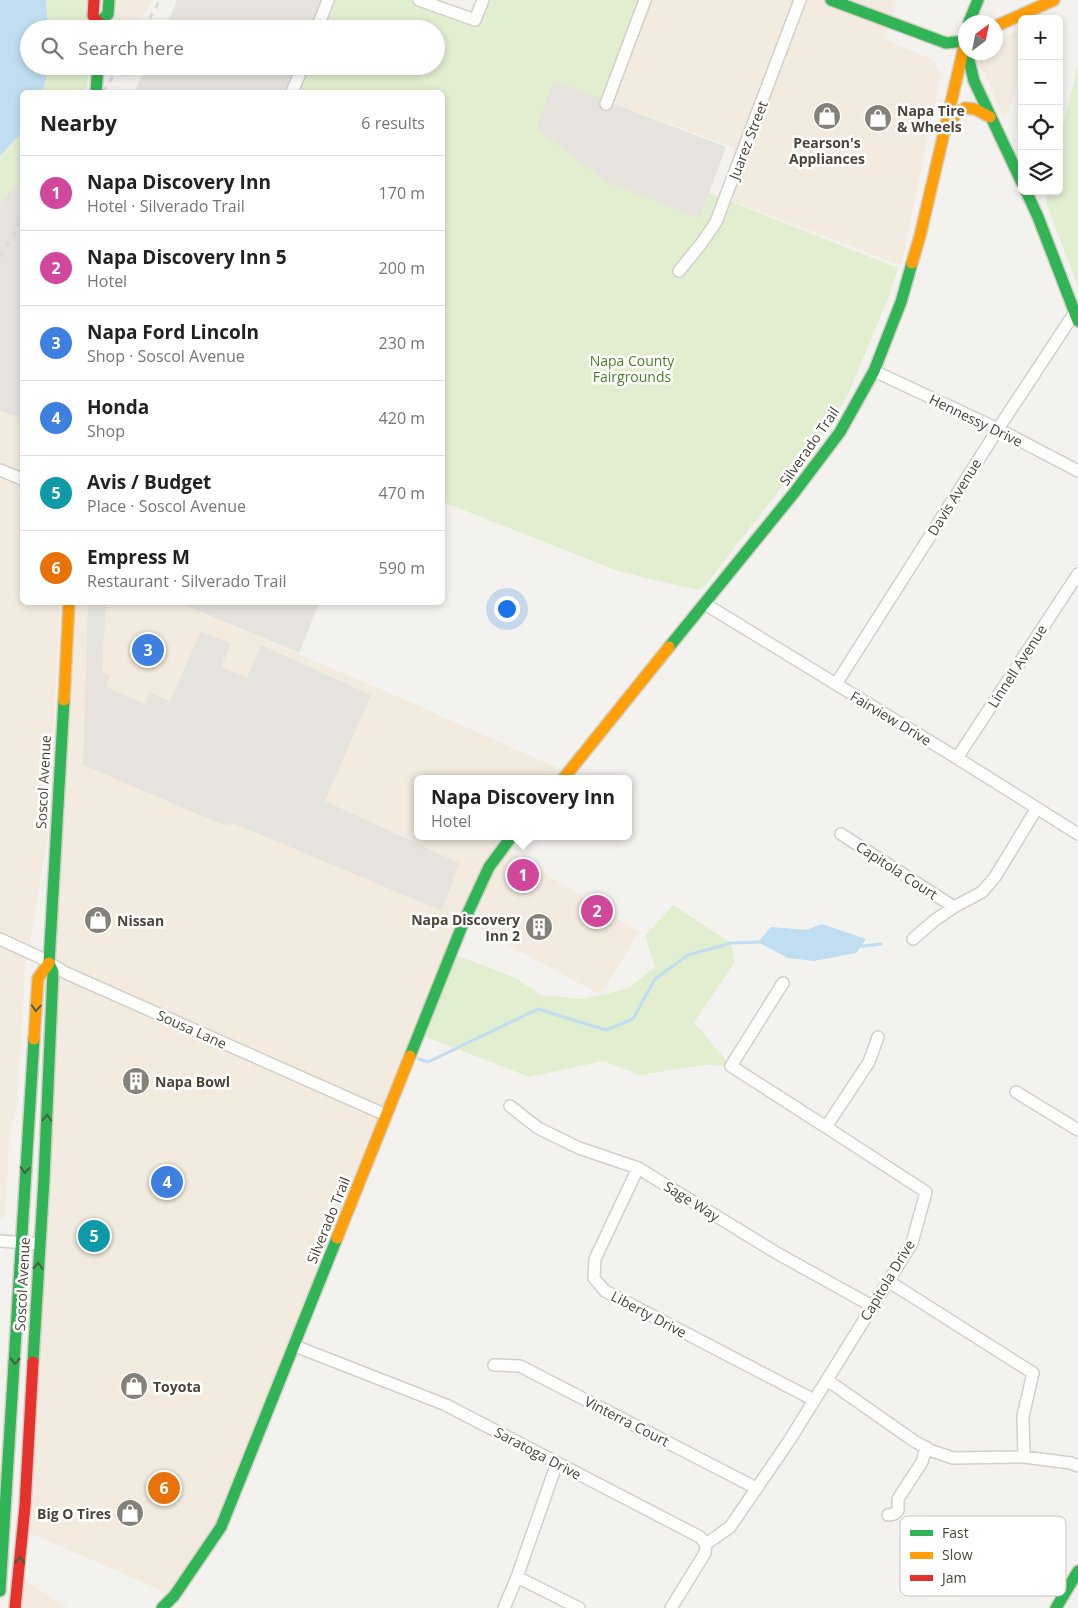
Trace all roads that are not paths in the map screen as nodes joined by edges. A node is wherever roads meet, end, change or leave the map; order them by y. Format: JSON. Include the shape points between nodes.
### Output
{"nodes":[{"id":1,"x":94,"y":0,"type":"edge"},
{"id":2,"x":109,"y":0,"type":"edge"},
{"id":3,"x":328,"y":0,"type":"edge"},
{"id":4,"x":419,"y":0,"type":"edge"},
{"id":5,"x":483,"y":0,"type":"edge"},
{"id":6,"x":645,"y":0,"type":"edge"},
{"id":7,"x":800,"y":0,"type":"edge"},
{"id":8,"x":831,"y":0,"type":"edge"},
{"id":9,"x":978,"y":0,"type":"edge"},
{"id":10,"x":1054,"y":0,"type":"edge"},
{"id":11,"x":972,"y":15,"type":"edge"},
{"id":12,"x":95,"y":20,"type":"edge"},
{"id":13,"x":104,"y":20,"type":"edge"},
{"id":14,"x":320,"y":20,"type":"edge"},
{"id":15,"x":1003,"y":23,"type":"edge"},
{"id":16,"x":958,"y":44,"type":"edge"},
{"id":17,"x":962,"y":60,"type":"edge"},
{"id":18,"x":969,"y":60,"type":"edge"},
{"id":19,"x":97,"y":75,"type":"edge"},
{"id":20,"x":299,"y":75,"type":"edge"},
{"id":21,"x":96,"y":90,"type":"edge"},
{"id":22,"x":293,"y":90,"type":"edge"},
{"id":23,"x":606,"y":104,"type":"dead end"},
{"id":24,"x":990,"y":117,"type":"junction"},
{"id":25,"x":944,"y":132,"type":"junction"},
{"id":26,"x":1018,"y":175,"type":"edge"},
{"id":27,"x":1028,"y":195,"type":"edge"},
{"id":28,"x":679,"y":271,"type":"dead end"},
{"id":29,"x":1076,"y":316,"type":"edge"},
{"id":30,"x":874,"y":371,"type":"junction"},
{"id":31,"x":998,"y":429,"type":"junction"},
{"id":32,"x":0,"y":470,"type":"edge"},
{"id":33,"x":1078,"y":471,"type":"edge"},
{"id":34,"x":20,"y":477,"type":"edge"},
{"id":35,"x":1078,"y":574,"type":"edge"},
{"id":36,"x":704,"y":604,"type":"junction"},
{"id":37,"x":69,"y":605,"type":"edge"},
{"id":38,"x":836,"y":684,"type":"junction"},
{"id":39,"x":957,"y":758,"type":"junction"},
{"id":40,"x":566,"y":775,"type":"edge"},
{"id":41,"x":1037,"y":808,"type":"junction"},
{"id":42,"x":1078,"y":833,"type":"edge"},
{"id":43,"x":841,"y":834,"type":"dead end"},
{"id":44,"x":509,"y":840,"type":"edge"},
{"id":45,"x":954,"y":907,"type":"junction"},
{"id":46,"x":0,"y":939,"type":"edge"},
{"id":47,"x":913,"y":939,"type":"dead end"},
{"id":48,"x":49,"y":963,"type":"junction"},
{"id":49,"x":783,"y":983,"type":"dead end"},
{"id":50,"x":878,"y":1037,"type":"dead end"},
{"id":51,"x":1016,"y":1092,"type":"dead end"},
{"id":52,"x":510,"y":1106,"type":"dead end"},
{"id":53,"x":386,"y":1115,"type":"junction"},
{"id":54,"x":826,"y":1127,"type":"junction"},
{"id":55,"x":1078,"y":1130,"type":"edge"},
{"id":56,"x":638,"y":1168,"type":"junction"},
{"id":57,"x":0,"y":1241,"type":"edge"},
{"id":58,"x":21,"y":1243,"type":"junction"},
{"id":59,"x":40,"y":1244,"type":"junction"},
{"id":60,"x":888,"y":1282,"type":"junction"},
{"id":61,"x":872,"y":1306,"type":"junction"},
{"id":62,"x":294,"y":1346,"type":"junction"},
{"id":63,"x":494,"y":1365,"type":"dead end"},
{"id":64,"x":827,"y":1380,"type":"junction"},
{"id":65,"x":814,"y":1400,"type":"junction"},
{"id":66,"x":926,"y":1447,"type":"junction"},
{"id":67,"x":1024,"y":1457,"type":"junction"},
{"id":68,"x":557,"y":1463,"type":"junction"},
{"id":69,"x":1078,"y":1466,"type":"edge"},
{"id":70,"x":756,"y":1488,"type":"junction"},
{"id":71,"x":888,"y":1515,"type":"dead end"},
{"id":72,"x":706,"y":1544,"type":"junction"},
{"id":73,"x":1078,"y":1571,"type":"edge"},
{"id":74,"x":518,"y":1577,"type":"junction"},
{"id":75,"x":0,"y":1591,"type":"edge"},
{"id":76,"x":1066,"y":1591,"type":"edge"},
{"id":77,"x":1063,"y":1596,"type":"edge"},
{"id":78,"x":15,"y":1608,"type":"edge"},
{"id":79,"x":162,"y":1608,"type":"edge"},
{"id":80,"x":504,"y":1608,"type":"edge"},
{"id":81,"x":579,"y":1608,"type":"edge"},
{"id":82,"x":671,"y":1608,"type":"edge"},
{"id":83,"x":1056,"y":1608,"type":"edge"}],
"edges":[{"from":1,"to":12,"type":"main road"},
{"from":2,"to":13,"type":"main road","via":[[108,14]]},
{"from":3,"to":14,"type":"street"},
{"from":4,"to":5,"type":"street","via":[[475,20]]},
{"from":6,"to":23,"type":"street"},
{"from":7,"to":28,"type":"street","name":"Juarez Street","via":[[716,222]]},
{"from":8,"to":16,"type":"main road","via":[[946,43]]},
{"from":9,"to":11,"type":"main road"},
{"from":10,"to":15,"type":"main road"},
{"from":17,"to":25,"type":"main road","name":"Silverado Trail"},
{"from":18,"to":24,"type":"main road","via":[[974,81]]},
{"from":19,"to":21,"type":"main road"},
{"from":20,"to":22,"type":"street"},
{"from":24,"to":25,"type":"main road","via":[[977,108],[964,107]]},
{"from":24,"to":26,"type":"main road"},
{"from":25,"to":30,"type":"main road","name":"Silverado Trail","via":[[911,270]]},
{"from":27,"to":29,"type":"main road"},
{"from":29,"to":31,"type":"street","name":"Davis Avenue"},
{"from":30,"to":31,"type":"street","name":"Hennessy Drive"},
{"from":30,"to":36,"type":"main road","name":"Silverado Trail","via":[[840,432]]},
{"from":31,"to":33,"type":"street","name":"Hennessy Drive"},
{"from":31,"to":38,"type":"street","name":"Davis Avenue"},
{"from":32,"to":34,"type":"street"},
{"from":35,"to":39,"type":"street","name":"Linnell Avenue"},
{"from":36,"to":38,"type":"street","name":"Fairview Drive"},
{"from":36,"to":40,"type":"main road","name":"Silverado Trail"},
{"from":37,"to":48,"type":"main road","name":"Soscol Avenue"},
{"from":38,"to":39,"type":"street","name":"Fairview Drive"},
{"from":39,"to":41,"type":"street","name":"Fairview Drive"},
{"from":41,"to":42,"type":"street","name":"Fairview Drive"},
{"from":41,"to":45,"type":"street","via":[[995,877],[982,892]]},
{"from":43,"to":45,"type":"street","name":"Capitola Court"},
{"from":44,"to":53,"type":"main road","name":"Silverado Trail","via":[[485,874],[464,921]]},
{"from":45,"to":47,"type":"street"},
{"from":46,"to":48,"type":"street","name":"Sousa Lane"},
{"from":48,"to":53,"type":"street","name":"Sousa Lane"},
{"from":48,"to":58,"type":"main road","name":"Soscol Avenue","one_way":true,"via":[[38,978]]},
{"from":59,"to":48,"type":"main road","name":"Soscol Avenue","one_way":true,"via":[[52,972]]},
{"from":49,"to":54,"type":"street","via":[[731,1066]]},
{"from":50,"to":54,"type":"street","via":[[869,1062]]},
{"from":51,"to":55,"type":"street"},
{"from":52,"to":56,"type":"street","name":"Sage Way","via":[[538,1128],[580,1148]]},
{"from":53,"to":62,"type":"main road","name":"Silverado Trail"},
{"from":54,"to":60,"type":"street","name":"Capitola Drive","via":[[926,1192],[912,1243]]},
{"from":56,"to":61,"type":"street","name":"Sage Way","via":[[775,1252]]},
{"from":56,"to":65,"type":"street","name":"Liberty Drive","via":[[595,1259],[594,1278],[605,1291]]},
{"from":57,"to":58,"type":"street"},
{"from":58,"to":59,"type":"street"},
{"from":58,"to":75,"type":"main road","name":"Soscol Avenue","one_way":true},
{"from":78,"to":59,"type":"main road","name":"Soscol Avenue","one_way":true,"via":[[24,1518]]},
{"from":60,"to":61,"type":"street","name":"Capitola Drive"},
{"from":60,"to":67,"type":"street","via":[[1033,1373],[1023,1416]]},
{"from":61,"to":64,"type":"street","name":"Capitola Drive"},
{"from":62,"to":68,"type":"street","name":"Saratoga Drive","via":[[446,1405]]},
{"from":62,"to":79,"type":"main road","name":"Silverado Trail","via":[[221,1527],[174,1596]]},
{"from":63,"to":70,"type":"street","name":"Vinterra Court","via":[[520,1366]]},
{"from":64,"to":65,"type":"street","name":"Capitola Drive"},
{"from":64,"to":66,"type":"street"},
{"from":65,"to":70,"type":"street","name":"Capitola Drive"},
{"from":66,"to":67,"type":"street","via":[[953,1458]]},
{"from":66,"to":71,"type":"street","via":[[922,1462],[898,1499],[898,1510]]},
{"from":67,"to":69,"type":"street"},
{"from":68,"to":72,"type":"street","name":"Saratoga Drive"},
{"from":68,"to":74,"type":"street"},
{"from":70,"to":72,"type":"street","name":"Capitola Drive","via":[[730,1527]]},
{"from":72,"to":82,"type":"street","via":[[705,1553]]},
{"from":73,"to":76,"type":"main road"},
{"from":74,"to":80,"type":"street"},
{"from":74,"to":81,"type":"street"},
{"from":77,"to":83,"type":"main road"}]}
